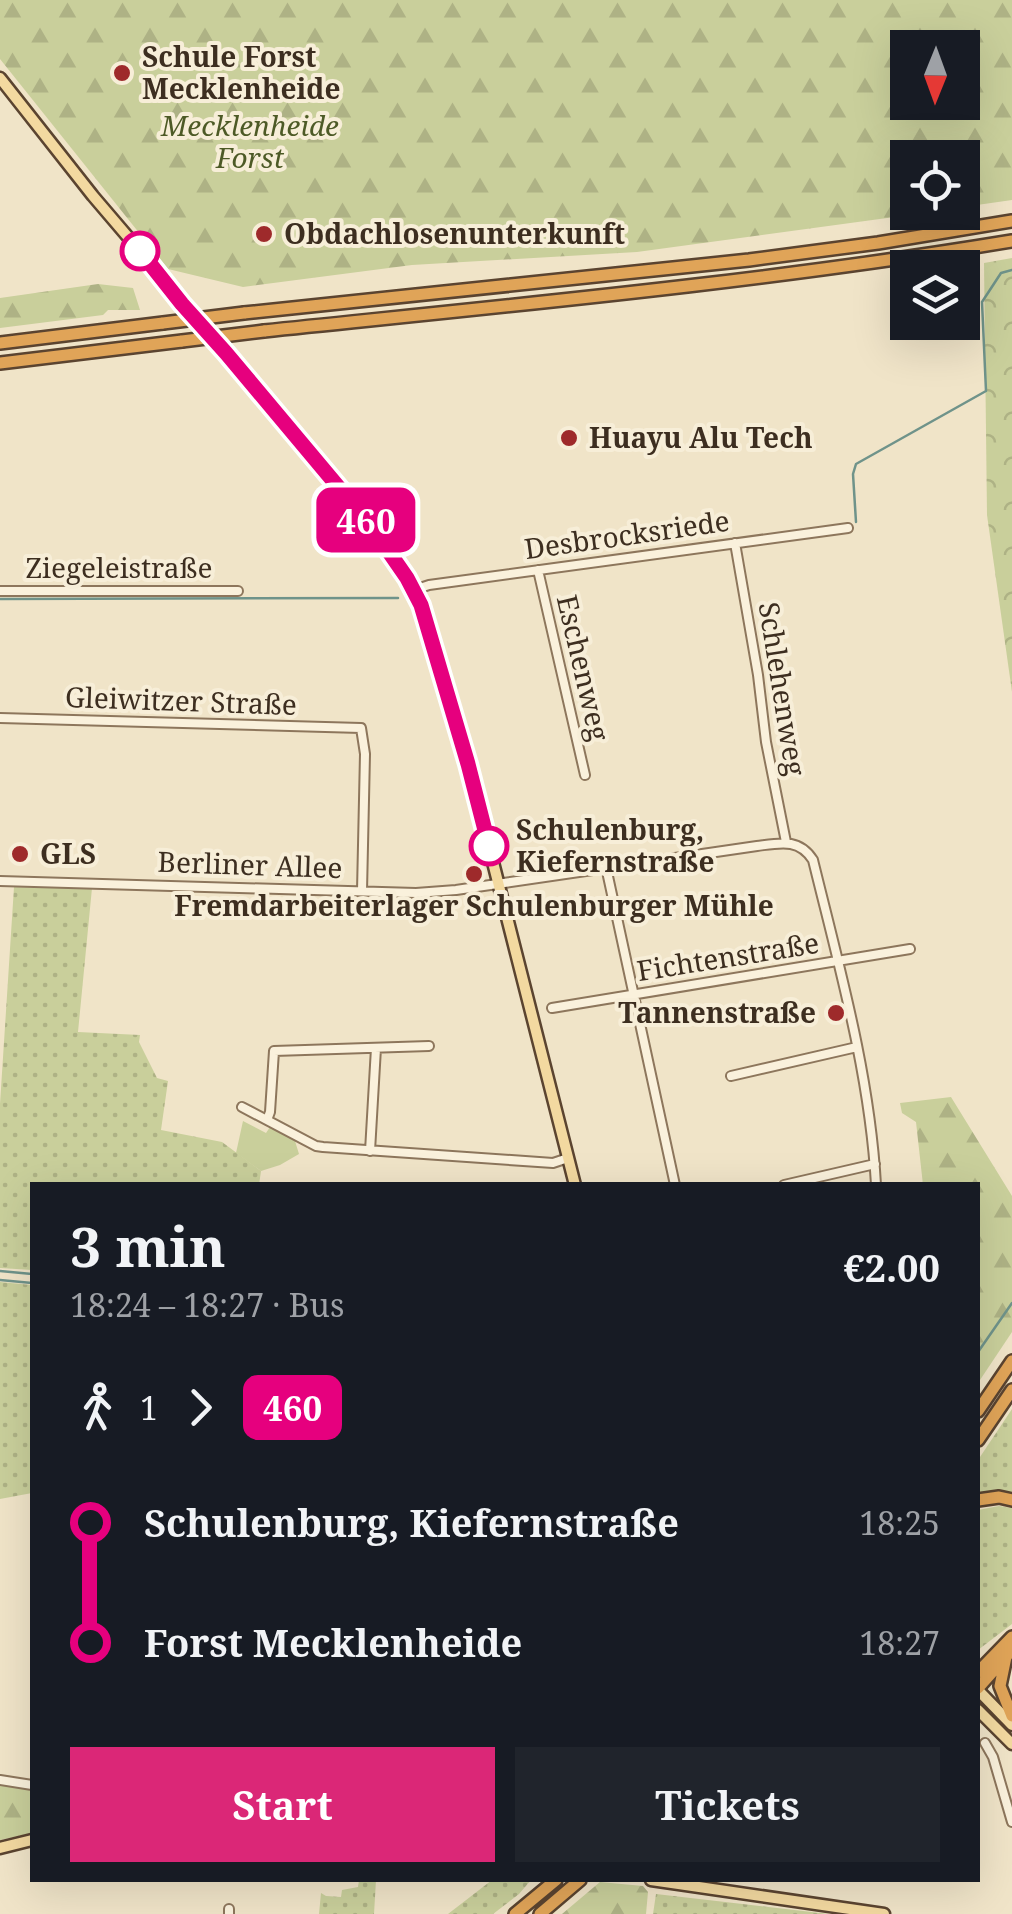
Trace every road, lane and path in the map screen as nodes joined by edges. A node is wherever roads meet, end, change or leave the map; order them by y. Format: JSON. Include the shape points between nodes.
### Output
{"nodes":[{"id":1,"x":0,"y":78,"type":"edge"},
{"id":2,"x":1012,"y":221,"type":"edge"},
{"id":3,"x":1012,"y":241,"type":"edge"},
{"id":4,"x":0,"y":343,"type":"edge"},
{"id":5,"x":0,"y":363,"type":"edge"},
{"id":6,"x":848,"y":528,"type":"dead end"},
{"id":7,"x":735,"y":542,"type":"junction"},
{"id":8,"x":538,"y":570,"type":"junction"},
{"id":9,"x":414,"y":590,"type":"junction"},
{"id":10,"x":0,"y":591,"type":"edge"},
{"id":11,"x":238,"y":591,"type":"dead end"},
{"id":12,"x":0,"y":718,"type":"edge"},
{"id":13,"x":585,"y":776,"type":"dead end"},
{"id":14,"x":786,"y":842,"type":"junction"},
{"id":15,"x":606,"y":867,"type":"junction"},
{"id":16,"x":0,"y":882,"type":"edge"},
{"id":17,"x":498,"y":884,"type":"junction"},
{"id":18,"x":362,"y":891,"type":"junction"},
{"id":19,"x":910,"y":950,"type":"dead end"},
{"id":20,"x":838,"y":962,"type":"junction"},
{"id":21,"x":633,"y":994,"type":"junction"},
{"id":22,"x":552,"y":1008,"type":"dead end"},
{"id":23,"x":429,"y":1046,"type":"dead end"},
{"id":24,"x":856,"y":1047,"type":"junction"},
{"id":25,"x":376,"y":1048,"type":"junction"},
{"id":26,"x":731,"y":1076,"type":"dead end"},
{"id":27,"x":242,"y":1106,"type":"dead end"},
{"id":28,"x":267,"y":1120,"type":"junction"},
{"id":29,"x":370,"y":1151,"type":"junction"},
{"id":30,"x":568,"y":1158,"type":"junction"},
{"id":31,"x":875,"y":1164,"type":"junction"},
{"id":32,"x":574,"y":1182,"type":"edge"},
{"id":33,"x":675,"y":1182,"type":"edge"},
{"id":34,"x":797,"y":1182,"type":"edge"},
{"id":35,"x":876,"y":1182,"type":"edge"},
{"id":36,"x":1012,"y":1361,"type":"edge"},
{"id":37,"x":1012,"y":1390,"type":"edge"},
{"id":38,"x":980,"y":1409,"type":"edge"},
{"id":39,"x":980,"y":1437,"type":"edge"},
{"id":40,"x":980,"y":1500,"type":"edge"},
{"id":41,"x":1012,"y":1500,"type":"edge"},
{"id":42,"x":1012,"y":1637,"type":"edge"},
{"id":43,"x":1005,"y":1653,"type":"edge"},
{"id":44,"x":980,"y":1660,"type":"edge"},
{"id":45,"x":980,"y":1671,"type":"edge"},
{"id":46,"x":980,"y":1686,"type":"edge"},
{"id":47,"x":980,"y":1691,"type":"edge"},
{"id":48,"x":980,"y":1712,"type":"edge"},
{"id":49,"x":1012,"y":1716,"type":"edge"},
{"id":50,"x":1012,"y":1724,"type":"edge"},
{"id":51,"x":984,"y":1743,"type":"dead end"},
{"id":52,"x":1012,"y":1744,"type":"edge"},
{"id":53,"x":0,"y":1780,"type":"edge"},
{"id":54,"x":30,"y":1785,"type":"edge"},
{"id":55,"x":1012,"y":1822,"type":"edge"},
{"id":56,"x":30,"y":1840,"type":"edge"},
{"id":57,"x":0,"y":1848,"type":"edge"},
{"id":58,"x":554,"y":1882,"type":"edge"},
{"id":59,"x":578,"y":1882,"type":"edge"},
{"id":60,"x":665,"y":1882,"type":"edge"},
{"id":61,"x":543,"y":1912,"type":"edge"},
{"id":62,"x":876,"y":1913,"type":"edge"},
{"id":63,"x":516,"y":1914,"type":"edge"}],
"edges":[{"from":1,"to":9,"type":"main road","via":[[371,526]]},
{"from":2,"to":4,"type":"highway","bridge":true,"via":[[749,260]]},
{"from":3,"to":5,"type":"highway","bridge":true,"via":[[690,287]]},
{"from":6,"to":7,"type":"street","name":"Desbrocksriede"},
{"from":7,"to":8,"type":"street","name":"Desbrocksriede"},
{"from":7,"to":14,"type":"street","name":"Schlehenweg"},
{"from":8,"to":9,"type":"street","name":"Desbrocksriede"},
{"from":8,"to":13,"type":"street","name":"Eschenweg"},
{"from":9,"to":17,"type":"main road"},
{"from":10,"to":11,"type":"street","name":"Ziegeleistraße"},
{"from":12,"to":18,"type":"street","name":"Gleiwitzer Straße","via":[[361,728]]},
{"from":14,"to":15,"type":"street","name":"Berliner Allee"},
{"from":14,"to":20,"type":"street","via":[[813,860]]},
{"from":15,"to":17,"type":"street","name":"Berliner Allee"},
{"from":15,"to":21,"type":"street"},
{"from":16,"to":18,"type":"street","name":"Berliner Allee"},
{"from":17,"to":18,"type":"street","name":"Berliner Allee"},
{"from":17,"to":30,"type":"main road"},
{"from":19,"to":20,"type":"street","name":"Fichtenstraße"},
{"from":20,"to":21,"type":"street","name":"Fichtenstraße"},
{"from":20,"to":24,"type":"street"},
{"from":21,"to":22,"type":"street","name":"Fichtenstraße"},
{"from":21,"to":33,"type":"street"},
{"from":23,"to":25,"type":"street"},
{"from":24,"to":26,"type":"street"},
{"from":24,"to":31,"type":"street"},
{"from":25,"to":28,"type":"street","via":[[274,1050]]},
{"from":25,"to":29,"type":"street"},
{"from":27,"to":28,"type":"street"},
{"from":28,"to":29,"type":"street","via":[[316,1146]]},
{"from":29,"to":30,"type":"street","via":[[553,1163]]},
{"from":30,"to":32,"type":"main road"},
{"from":31,"to":34,"type":"street"},
{"from":31,"to":35,"type":"street"},
{"from":36,"to":38,"type":"highway"},
{"from":37,"to":39,"type":"highway"},
{"from":40,"to":41,"type":"highway"},
{"from":42,"to":43,"type":"highway"},
{"from":43,"to":44,"type":"highway"},
{"from":43,"to":45,"type":"highway"},
{"from":43,"to":46,"type":"highway"},
{"from":43,"to":49,"type":"highway","via":[[1000,1686]]},
{"from":47,"to":50,"type":"main road"},
{"from":48,"to":52,"type":"main road"},
{"from":51,"to":55,"type":"street"},
{"from":53,"to":54,"type":"street"},
{"from":56,"to":57,"type":"main road"},
{"from":58,"to":63,"type":"highway"},
{"from":59,"to":61,"type":"highway"},
{"from":60,"to":62,"type":"main road"}]}
